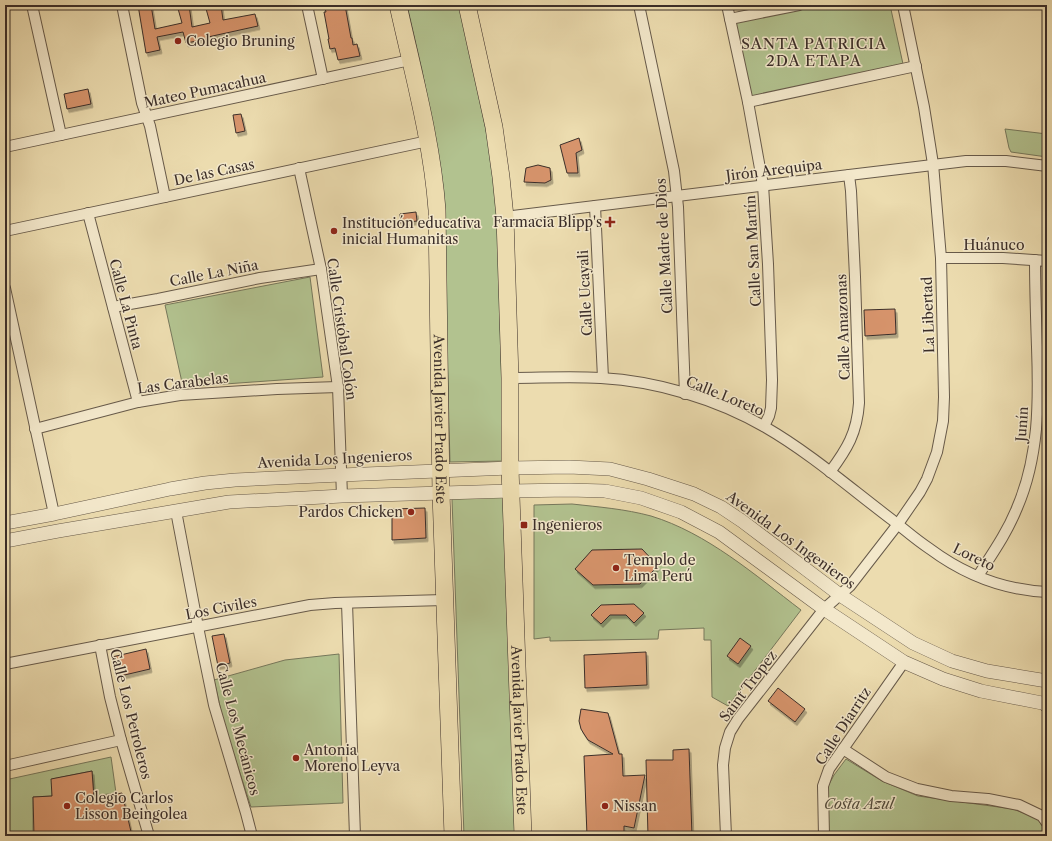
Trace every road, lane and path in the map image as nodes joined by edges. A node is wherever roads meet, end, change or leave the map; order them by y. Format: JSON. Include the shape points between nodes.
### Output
{"nodes":[{"id":1,"x":32,"y":5,"type":"edge"},
{"id":2,"x":122,"y":5,"type":"edge"},
{"id":3,"x":307,"y":5,"type":"edge"},
{"id":4,"x":398,"y":5,"type":"edge"},
{"id":5,"x":467,"y":5,"type":"edge"},
{"id":6,"x":639,"y":5,"type":"edge"},
{"id":7,"x":727,"y":5,"type":"edge"},
{"id":8,"x":799,"y":5,"type":"edge"},
{"id":9,"x":903,"y":5,"type":"edge"},
{"id":10,"x":730,"y":19,"type":"junction"},
{"id":11,"x":410,"y":60,"type":"junction"},
{"id":12,"x":916,"y":66,"type":"junction"},
{"id":13,"x":323,"y":78,"type":"junction"},
{"id":14,"x":748,"y":102,"type":"junction"},
{"id":15,"x":147,"y":117,"type":"junction"},
{"id":16,"x":61,"y":135,"type":"junction"},
{"id":17,"x":428,"y":140,"type":"junction"},
{"id":18,"x":5,"y":147,"type":"edge"},
{"id":19,"x":933,"y":164,"type":"junction"},
{"id":20,"x":1047,"y":166,"type":"edge"},
{"id":21,"x":299,"y":168,"type":"junction"},
{"id":22,"x":848,"y":174,"type":"junction"},
{"id":23,"x":763,"y":185,"type":"junction"},
{"id":24,"x":677,"y":196,"type":"junction"},
{"id":25,"x":164,"y":197,"type":"junction"},
{"id":26,"x":595,"y":206,"type":"junction"},
{"id":27,"x":88,"y":213,"type":"junction"},
{"id":28,"x":505,"y":217,"type":"junction"},
{"id":29,"x":5,"y":231,"type":"edge"},
{"id":30,"x":941,"y":258,"type":"junction"},
{"id":31,"x":1035,"y":260,"type":"junction"},
{"id":32,"x":1047,"y":261,"type":"edge"},
{"id":33,"x":321,"y":269,"type":"junction"},
{"id":34,"x":5,"y":288,"type":"edge"},
{"id":35,"x":113,"y":307,"type":"junction"},
{"id":36,"x":510,"y":378,"type":"junction"},
{"id":37,"x":603,"y":378,"type":"junction"},
{"id":38,"x":338,"y":386,"type":"junction"},
{"id":39,"x":685,"y":394,"type":"junction"},
{"id":40,"x":138,"y":402,"type":"junction"},
{"id":41,"x":764,"y":426,"type":"junction"},
{"id":42,"x":36,"y":428,"type":"junction"},
{"id":43,"x":510,"y":468,"type":"junction"},
{"id":44,"x":440,"y":470,"type":"junction"},
{"id":45,"x":830,"y":472,"type":"junction"},
{"id":46,"x":341,"y":474,"type":"junction"},
{"id":47,"x":510,"y":491,"type":"junction"},
{"id":48,"x":441,"y":493,"type":"junction"},
{"id":49,"x":342,"y":496,"type":"junction"},
{"id":50,"x":176,"y":511,"type":"junction"},
{"id":51,"x":54,"y":514,"type":"junction"},
{"id":52,"x":5,"y":523,"type":"edge"},
{"id":53,"x":898,"y":524,"type":"junction"},
{"id":54,"x":5,"y":542,"type":"edge"},
{"id":55,"x":978,"y":576,"type":"junction"},
{"id":56,"x":1047,"y":592,"type":"edge"},
{"id":57,"x":840,"y":595,"type":"junction"},
{"id":58,"x":444,"y":600,"type":"junction"},
{"id":59,"x":347,"y":603,"type":"junction"},
{"id":60,"x":824,"y":609,"type":"junction"},
{"id":61,"x":198,"y":627,"type":"junction"},
{"id":62,"x":100,"y":646,"type":"junction"},
{"id":63,"x":904,"y":662,"type":"junction"},
{"id":64,"x":5,"y":664,"type":"edge"},
{"id":65,"x":1047,"y":681,"type":"edge"},
{"id":66,"x":1047,"y":704,"type":"edge"},
{"id":67,"x":121,"y":740,"type":"junction"},
{"id":68,"x":843,"y":749,"type":"junction"},
{"id":69,"x":5,"y":766,"type":"edge"},
{"id":70,"x":1047,"y":823,"type":"edge"},
{"id":71,"x":148,"y":836,"type":"edge"},
{"id":72,"x":252,"y":836,"type":"edge"},
{"id":73,"x":355,"y":836,"type":"edge"},
{"id":74,"x":453,"y":836,"type":"edge"},
{"id":75,"x":522,"y":836,"type":"edge"},
{"id":76,"x":726,"y":836,"type":"edge"},
{"id":77,"x":824,"y":836,"type":"edge"}],
"edges":[{"from":1,"to":16,"type":"street"},
{"from":2,"to":15,"type":"street"},
{"from":3,"to":13,"type":"street"},
{"from":4,"to":11,"type":"main road","name":"Avenida Javier Prado Este"},
{"from":5,"to":28,"type":"main road","name":"Avenida Javier Prado Este","via":[[494,128]]},
{"from":6,"to":24,"type":"street","name":"Calle Madre de Dios"},
{"from":7,"to":10,"type":"street","name":"Calle San Martín"},
{"from":8,"to":10,"type":"street"},
{"from":9,"to":12,"type":"street","name":"La Libertad"},
{"from":10,"to":14,"type":"street","name":"Calle San Martín"},
{"from":11,"to":13,"type":"street","name":"Mateo Pumacahua"},
{"from":11,"to":17,"type":"main road","name":"Avenida Javier Prado Este"},
{"from":12,"to":14,"type":"street"},
{"from":12,"to":19,"type":"street","name":"La Libertad"},
{"from":13,"to":15,"type":"street","name":"Mateo Pumacahua"},
{"from":14,"to":23,"type":"street","name":"Calle San Martín"},
{"from":15,"to":16,"type":"street","name":"Mateo Pumacahua"},
{"from":15,"to":25,"type":"street"},
{"from":16,"to":18,"type":"street","name":"Mateo Pumacahua"},
{"from":17,"to":21,"type":"street","name":"De las Casas"},
{"from":17,"to":44,"type":"main road","name":"Avenida Javier Prado Este","via":[[437,210]]},
{"from":19,"to":20,"type":"street","name":"Jirón Arequipa","via":[[1006,161]]},
{"from":19,"to":22,"type":"street","name":"Jirón Arequipa"},
{"from":19,"to":30,"type":"street","name":"La Libertad"},
{"from":21,"to":25,"type":"street","name":"De las Casas"},
{"from":21,"to":33,"type":"street","name":"Calle Cristóbal Colón"},
{"from":22,"to":23,"type":"street","name":"Jirón Arequipa"},
{"from":22,"to":45,"type":"street","name":"Calle Amazonas","via":[[851,191],[860,403],[850,442]]},
{"from":23,"to":24,"type":"street","name":"Jirón Arequipa"},
{"from":23,"to":41,"type":"street","name":"Calle San Martín","via":[[772,393],[771,408]]},
{"from":24,"to":26,"type":"street","name":"Jirón Arequipa"},
{"from":24,"to":39,"type":"street","name":"Calle Madre de Dios"},
{"from":25,"to":27,"type":"street","name":"De las Casas"},
{"from":26,"to":28,"type":"street","name":"Jirón Arequipa"},
{"from":26,"to":37,"type":"street","name":"Calle Ucayali"},
{"from":27,"to":29,"type":"street","name":"De las Casas"},
{"from":27,"to":35,"type":"street","name":"Calle La Pinta"},
{"from":28,"to":36,"type":"main road","name":"Avenida Javier Prado Este"},
{"from":30,"to":31,"type":"street","name":"Huánuco"},
{"from":30,"to":53,"type":"street","name":"La Libertad","via":[[943,421],[937,452],[927,479]]},
{"from":31,"to":32,"type":"street","name":"Huánuco"},
{"from":31,"to":55,"type":"street","name":"Junín","via":[[1038,397],[1033,454],[1018,508]]},
{"from":33,"to":35,"type":"street","name":"Calle La Niña","via":[[260,278]]},
{"from":33,"to":38,"type":"street","name":"Calle Cristóbal Colón"},
{"from":34,"to":42,"type":"street"},
{"from":35,"to":40,"type":"street","name":"Calle La Pinta"},
{"from":36,"to":37,"type":"street","name":"Calle Loreto"},
{"from":36,"to":43,"type":"main road","name":"Avenida Javier Prado Este"},
{"from":37,"to":39,"type":"street","name":"Calle Loreto","via":[[642,383]]},
{"from":38,"to":40,"type":"street","name":"Las Carabelas","via":[[180,395]]},
{"from":38,"to":46,"type":"street","name":"Calle Cristóbal Colón"},
{"from":39,"to":41,"type":"street","name":"Calle Loreto","via":[[736,412]]},
{"from":40,"to":42,"type":"street","name":"Las Carabelas"},
{"from":41,"to":45,"type":"street","name":"Calle Loreto"},
{"from":42,"to":51,"type":"street"},
{"from":43,"to":44,"type":"street","name":"Avenida Los Ingenieros"},
{"from":43,"to":47,"type":"main road","name":"Avenida Javier Prado Este"},
{"from":43,"to":57,"type":"street","name":"Avenida Los Ingenieros","via":[[610,469],[694,494],[742,522]]},
{"from":44,"to":46,"type":"street","name":"Avenida Los Ingenieros"},
{"from":44,"to":48,"type":"main road","name":"Avenida Javier Prado Este"},
{"from":45,"to":53,"type":"street","name":"Calle Loreto"},
{"from":46,"to":49,"type":"street","name":"Calle Cristóbal Colón"},
{"from":46,"to":51,"type":"street","name":"Avenida Los Ingenieros","via":[[205,483],[170,488]]},
{"from":47,"to":48,"type":"street"},
{"from":47,"to":60,"type":"street","via":[[605,491],[641,498],[681,512],[719,532]]},
{"from":47,"to":75,"type":"main road","name":"Avenida Javier Prado Este"},
{"from":48,"to":49,"type":"street"},
{"from":48,"to":58,"type":"main road","name":"Avenida Javier Prado Este"},
{"from":49,"to":50,"type":"street","via":[[229,502]]},
{"from":50,"to":54,"type":"street"},
{"from":50,"to":61,"type":"street","name":"Calle Los Mecánicos"},
{"from":51,"to":52,"type":"street","name":"Avenida Los Ingenieros"},
{"from":53,"to":55,"type":"street","name":"Loreto","via":[[942,558]]},
{"from":53,"to":57,"type":"street","name":"La Libertad","via":[[850,586]]},
{"from":55,"to":56,"type":"street","name":"Loreto","via":[[1012,588]]},
{"from":57,"to":60,"type":"street","name":"Saint Tropez"},
{"from":57,"to":65,"type":"street","name":"Avenida Los Ingenieros","via":[[913,643],[952,661],[986,671]]},
{"from":58,"to":59,"type":"street","name":"Los Civiles"},
{"from":58,"to":74,"type":"main road","name":"Avenida Javier Prado Este"},
{"from":59,"to":61,"type":"street","name":"Los Civiles","via":[[310,605]]},
{"from":59,"to":73,"type":"street"},
{"from":60,"to":63,"type":"street"},
{"from":60,"to":76,"type":"street","name":"Saint Tropez","via":[[730,732],[723,765]]},
{"from":61,"to":62,"type":"street","name":"Los Civiles"},
{"from":61,"to":72,"type":"street","name":"Calle Los Mecánicos","via":[[214,704]]},
{"from":62,"to":64,"type":"street","name":"Los Civiles"},
{"from":62,"to":67,"type":"street","name":"Calle Los Petroleros"},
{"from":63,"to":66,"type":"street","via":[[943,679]]},
{"from":63,"to":68,"type":"street","name":"Calle Diarritz"},
{"from":67,"to":69,"type":"street"},
{"from":67,"to":71,"type":"street","name":"Calle Los Petroleros"},
{"from":68,"to":70,"type":"street","via":[[886,777],[917,790],[1019,805],[1042,816]]},
{"from":68,"to":77,"type":"street","name":"Calle Diarritz","via":[[829,769],[823,786]]}]}
